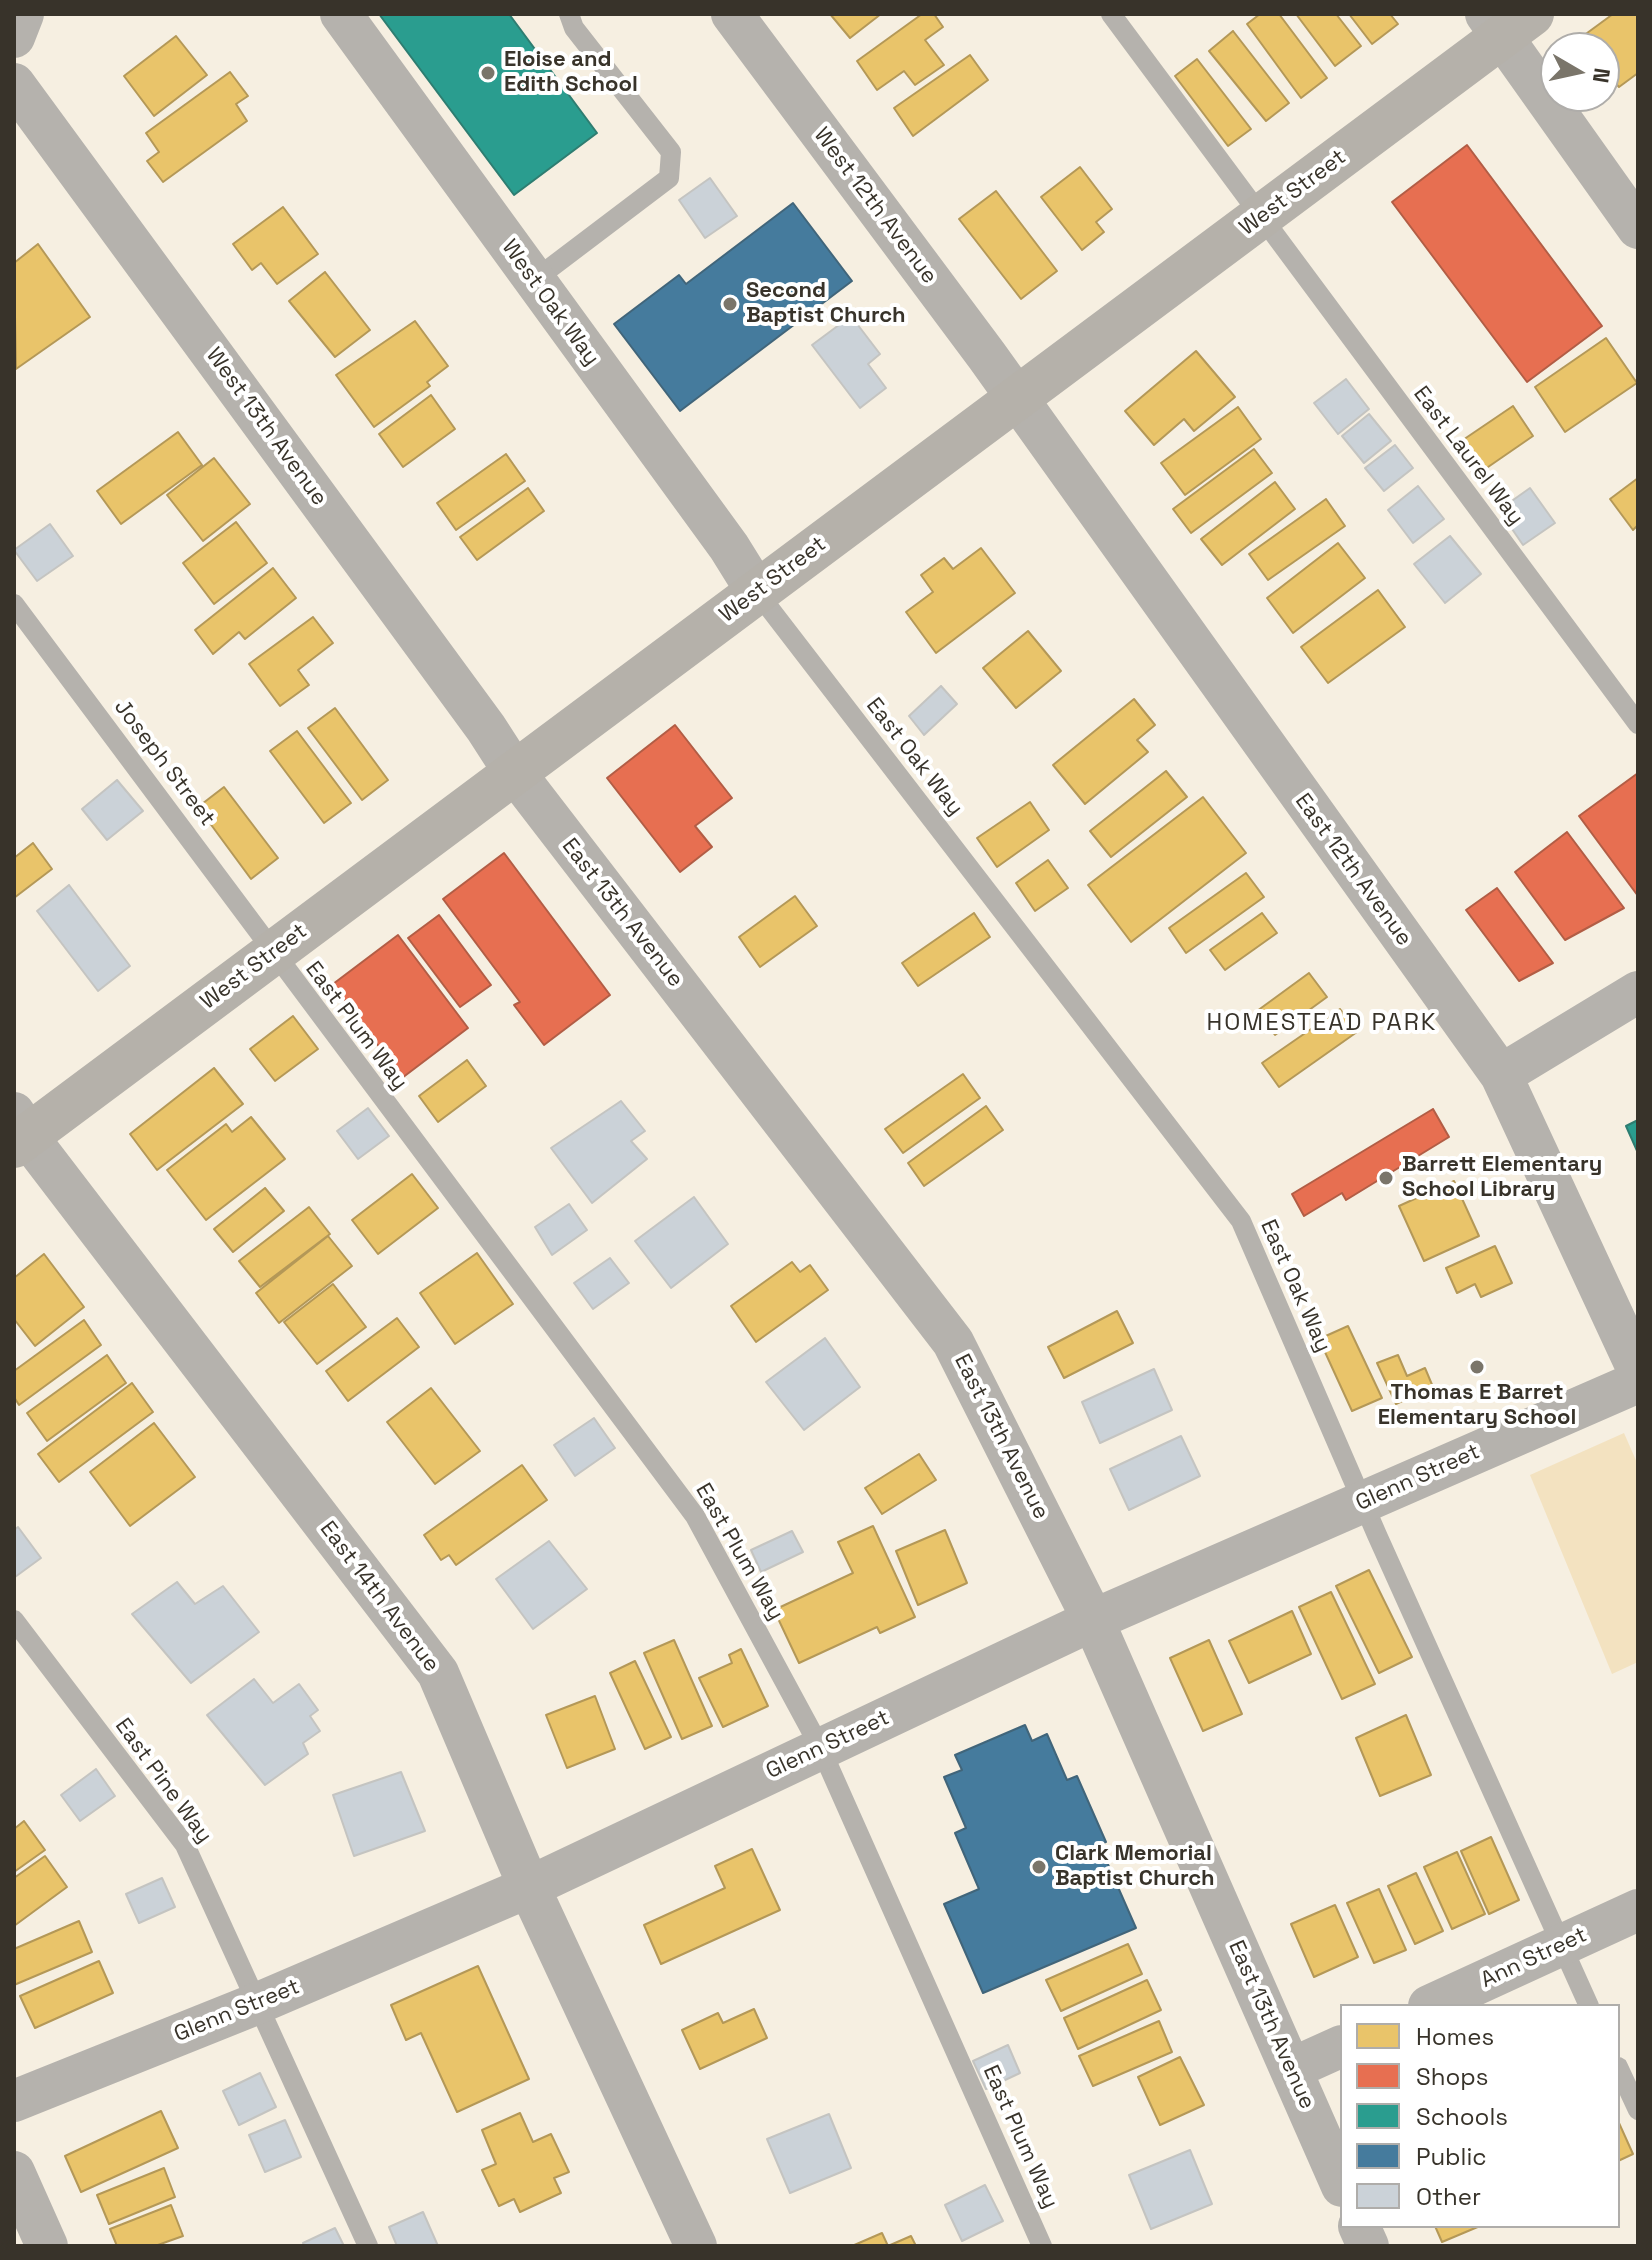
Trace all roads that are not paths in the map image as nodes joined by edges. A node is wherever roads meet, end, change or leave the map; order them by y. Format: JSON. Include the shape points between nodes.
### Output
{"nodes":[{"id":1,"x":23,"y":14,"type":"edge"},
{"id":2,"x":341,"y":14,"type":"edge"},
{"id":3,"x":569,"y":14,"type":"edge"},
{"id":4,"x":732,"y":14,"type":"edge"},
{"id":5,"x":1111,"y":14,"type":"edge"},
{"id":6,"x":1507,"y":22,"type":"edge"},
{"id":7,"x":14,"y":37,"type":"edge"},
{"id":8,"x":14,"y":84,"type":"edge"},
{"id":9,"x":1259,"y":217,"type":"junction"},
{"id":10,"x":1638,"y":228,"type":"edge"},
{"id":11,"x":533,"y":281,"type":"junction"},
{"id":12,"x":1016,"y":400,"type":"junction"},
{"id":13,"x":757,"y":592,"type":"junction"},
{"id":14,"x":14,"y":604,"type":"edge"},
{"id":15,"x":1638,"y":724,"type":"edge"},
{"id":16,"x":515,"y":773,"type":"junction"},
{"id":17,"x":272,"y":954,"type":"junction"},
{"id":18,"x":1638,"y":992,"type":"edge"},
{"id":19,"x":1501,"y":1075,"type":"junction"},
{"id":20,"x":18,"y":1132,"type":"edge"},
{"id":21,"x":1638,"y":1370,"type":"edge"},
{"id":22,"x":1638,"y":1382,"type":"edge"},
{"id":23,"x":1363,"y":1502,"type":"junction"},
{"id":24,"x":14,"y":1620,"type":"edge"},
{"id":25,"x":1093,"y":1620,"type":"junction"},
{"id":26,"x":821,"y":1749,"type":"junction"},
{"id":27,"x":529,"y":1887,"type":"junction"},
{"id":28,"x":1638,"y":1910,"type":"edge"},
{"id":29,"x":1561,"y":1946,"type":"junction"},
{"id":30,"x":256,"y":2004,"type":"junction"},
{"id":31,"x":1433,"y":2004,"type":"edge"},
{"id":32,"x":1588,"y":2004,"type":"edge"},
{"id":33,"x":1340,"y":2047,"type":"edge"},
{"id":34,"x":1291,"y":2069,"type":"junction"},
{"id":35,"x":1620,"y":2071,"type":"edge"},
{"id":36,"x":14,"y":2101,"type":"edge"},
{"id":37,"x":1638,"y":2110,"type":"edge"},
{"id":38,"x":14,"y":2172,"type":"edge"},
{"id":39,"x":1340,"y":2181,"type":"edge"},
{"id":40,"x":47,"y":2246,"type":"edge"},
{"id":41,"x":368,"y":2246,"type":"edge"},
{"id":42,"x":696,"y":2246,"type":"edge"},
{"id":43,"x":1042,"y":2246,"type":"edge"}],
"edges":[{"from":1,"to":7,"type":"street"},
{"from":2,"to":11,"type":"street","name":"West Oak Way"},
{"from":3,"to":11,"type":"lane","via":[[574,28],[671,152],[669,178]]},
{"from":4,"to":12,"type":"street","name":"West 12th Avenue"},
{"from":5,"to":9,"type":"lane","name":"East Laurel Way"},
{"from":6,"to":9,"type":"main road","name":"West Street"},
{"from":6,"to":10,"type":"street"},
{"from":8,"to":16,"type":"street","name":"West 13th Avenue"},
{"from":9,"to":12,"type":"main road","name":"West Street"},
{"from":9,"to":15,"type":"lane","name":"East Laurel Way"},
{"from":11,"to":13,"type":"street","name":"West Oak Way"},
{"from":12,"to":13,"type":"main road","name":"West Street"},
{"from":12,"to":19,"type":"street","name":"East 12th Avenue"},
{"from":13,"to":16,"type":"main road","name":"West Street"},
{"from":13,"to":23,"type":"lane","name":"East Oak Way","via":[[1241,1221]]},
{"from":14,"to":17,"type":"lane","name":"Joseph Street"},
{"from":16,"to":17,"type":"main road","name":"West Street"},
{"from":16,"to":25,"type":"street","name":"East 13th Avenue","via":[[953,1342]]},
{"from":17,"to":20,"type":"main road","name":"West Street"},
{"from":17,"to":26,"type":"lane","name":"East Plum Way","via":[[695,1516]]},
{"from":18,"to":19,"type":"street"},
{"from":19,"to":21,"type":"street","name":"East 12th Avenue"},
{"from":20,"to":27,"type":"street","name":"East 14th Avenue","via":[[438,1673]]},
{"from":22,"to":23,"type":"street","name":"Glenn Street"},
{"from":23,"to":25,"type":"street","name":"Glenn Street"},
{"from":23,"to":29,"type":"lane","name":"East Oak Way"},
{"from":24,"to":30,"type":"lane","name":"East Pine Way","via":[[185,1845]]},
{"from":25,"to":26,"type":"street","name":"Glenn Street"},
{"from":25,"to":34,"type":"street","name":"East 13th Avenue"},
{"from":26,"to":27,"type":"street","name":"Glenn Street"},
{"from":26,"to":43,"type":"lane","name":"East Plum Way"},
{"from":27,"to":30,"type":"street","name":"Glenn Street"},
{"from":27,"to":42,"type":"street","name":"East 14th Avenue"},
{"from":28,"to":29,"type":"street","name":"Ann Street"},
{"from":29,"to":31,"type":"street","name":"Ann Street"},
{"from":29,"to":32,"type":"lane","name":"East Oak Way"},
{"from":30,"to":36,"type":"street","name":"Glenn Street"},
{"from":30,"to":41,"type":"lane","name":"East Pine Way"},
{"from":33,"to":34,"type":"street"},
{"from":34,"to":39,"type":"street","name":"East 13th Avenue"},
{"from":35,"to":37,"type":"lane"},
{"from":38,"to":40,"type":"street"}]}
